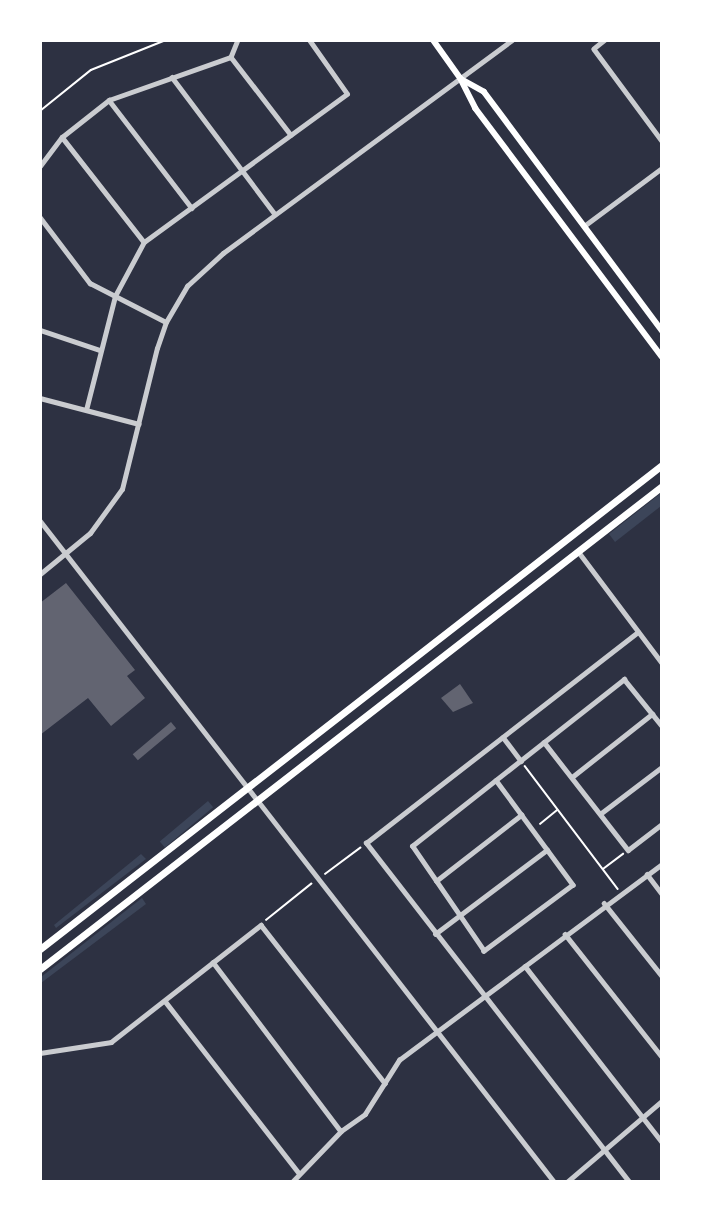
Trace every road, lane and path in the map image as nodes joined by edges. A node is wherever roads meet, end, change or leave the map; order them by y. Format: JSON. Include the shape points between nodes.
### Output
{"nodes":[{"id":1,"x":166,"y":40,"type":"edge"},
{"id":2,"x":238,"y":40,"type":"edge"},
{"id":3,"x":309,"y":40,"type":"edge"},
{"id":4,"x":433,"y":40,"type":"edge"},
{"id":5,"x":512,"y":40,"type":"edge"},
{"id":6,"x":605,"y":40,"type":"edge"},
{"id":7,"x":231,"y":57,"type":"junction"},
{"id":8,"x":172,"y":77,"type":"junction"},
{"id":9,"x":460,"y":78,"type":"junction"},
{"id":10,"x":109,"y":100,"type":"junction"},
{"id":11,"x":40,"y":111,"type":"edge"},
{"id":12,"x":291,"y":135,"type":"junction"},
{"id":13,"x":62,"y":137,"type":"junction"},
{"id":14,"x":662,"y":141,"type":"edge"},
{"id":15,"x":40,"y":166,"type":"edge"},
{"id":16,"x":662,"y":168,"type":"edge"},
{"id":17,"x":243,"y":171,"type":"junction"},
{"id":18,"x":192,"y":208,"type":"junction"},
{"id":19,"x":275,"y":214,"type":"junction"},
{"id":20,"x":40,"y":217,"type":"edge"},
{"id":21,"x":584,"y":226,"type":"junction"},
{"id":22,"x":144,"y":242,"type":"junction"},
{"id":23,"x":115,"y":296,"type":"junction"},
{"id":24,"x":166,"y":322,"type":"junction"},
{"id":25,"x":40,"y":330,"type":"edge"},
{"id":26,"x":662,"y":331,"type":"edge"},
{"id":27,"x":100,"y":350,"type":"junction"},
{"id":28,"x":662,"y":357,"type":"edge"},
{"id":29,"x":40,"y":398,"type":"edge"},
{"id":30,"x":86,"y":410,"type":"junction"},
{"id":31,"x":139,"y":424,"type":"junction"},
{"id":32,"x":662,"y":465,"type":"edge"},
{"id":33,"x":662,"y":486,"type":"edge"},
{"id":34,"x":40,"y":521,"type":"edge"},
{"id":35,"x":578,"y":551,"type":"junction"},
{"id":36,"x":66,"y":554,"type":"junction"},
{"id":37,"x":40,"y":574,"type":"edge"},
{"id":38,"x":639,"y":632,"type":"junction"},
{"id":39,"x":662,"y":663,"type":"edge"},
{"id":40,"x":652,"y":714,"type":"junction"},
{"id":41,"x":662,"y":726,"type":"edge"},
{"id":42,"x":503,"y":737,"type":"junction"},
{"id":43,"x":544,"y":742,"type":"junction"},
{"id":44,"x":520,"y":760,"type":"junction"},
{"id":45,"x":662,"y":767,"type":"edge"},
{"id":46,"x":572,"y":777,"type":"junction"},
{"id":47,"x":496,"y":780,"type":"junction"},
{"id":48,"x":246,"y":789,"type":"junction"},
{"id":49,"x":256,"y":802,"type":"junction"},
{"id":50,"x":558,"y":810,"type":"junction"},
{"id":51,"x":600,"y":814,"type":"junction"},
{"id":52,"x":521,"y":815,"type":"junction"},
{"id":53,"x":662,"y":825,"type":"edge"},
{"id":54,"x":533,"y":830,"type":"junction"},
{"id":55,"x":547,"y":850,"type":"junction"},
{"id":56,"x":628,"y":850,"type":"junction"},
{"id":57,"x":662,"y":864,"type":"edge"},
{"id":58,"x":603,"y":870,"type":"junction"},
{"id":59,"x":647,"y":874,"type":"junction"},
{"id":60,"x":436,"y":881,"type":"junction"},
{"id":61,"x":620,"y":892,"type":"junction"},
{"id":62,"x":662,"y":894,"type":"edge"},
{"id":63,"x":604,"y":903,"type":"junction"},
{"id":64,"x":460,"y":916,"type":"junction"},
{"id":65,"x":435,"y":934,"type":"junction"},
{"id":66,"x":565,"y":934,"type":"junction"},
{"id":67,"x":40,"y":950,"type":"edge"},
{"id":68,"x":213,"y":962,"type":"junction"},
{"id":69,"x":525,"y":966,"type":"junction"},
{"id":70,"x":40,"y":969,"type":"edge"},
{"id":71,"x":662,"y":976,"type":"edge"},
{"id":72,"x":484,"y":998,"type":"junction"},
{"id":73,"x":165,"y":1001,"type":"junction"},
{"id":74,"x":438,"y":1033,"type":"junction"},
{"id":75,"x":40,"y":1053,"type":"edge"},
{"id":76,"x":662,"y":1057,"type":"edge"},
{"id":77,"x":385,"y":1083,"type":"junction"},
{"id":78,"x":662,"y":1101,"type":"edge"},
{"id":79,"x":642,"y":1116,"type":"junction"},
{"id":80,"x":341,"y":1131,"type":"junction"},
{"id":81,"x":662,"y":1142,"type":"edge"},
{"id":82,"x":602,"y":1149,"type":"junction"},
{"id":83,"x":298,"y":1173,"type":"junction"},
{"id":84,"x":292,"y":1182,"type":"edge"},
{"id":85,"x":554,"y":1182,"type":"edge"},
{"id":86,"x":567,"y":1182,"type":"edge"},
{"id":87,"x":629,"y":1182,"type":"edge"}],
"edges":[{"from":1,"to":11,"type":"path","via":[[91,70]]},
{"from":2,"to":7,"type":"street"},
{"from":3,"to":12,"type":"street","via":[[347,94]]},
{"from":4,"to":9,"type":"main road"},
{"from":5,"to":9,"type":"street"},
{"from":6,"to":14,"type":"street","via":[[594,49]]},
{"from":7,"to":8,"type":"street"},
{"from":7,"to":12,"type":"street"},
{"from":8,"to":10,"type":"street"},
{"from":8,"to":17,"type":"street"},
{"from":9,"to":19,"type":"street"},
{"from":9,"to":21,"type":"main road","via":[[484,92]]},
{"from":9,"to":28,"type":"main road","via":[[475,108]]},
{"from":10,"to":13,"type":"street"},
{"from":10,"to":18,"type":"street"},
{"from":12,"to":17,"type":"street"},
{"from":13,"to":15,"type":"street"},
{"from":13,"to":22,"type":"street"},
{"from":16,"to":21,"type":"street"},
{"from":17,"to":18,"type":"street"},
{"from":17,"to":19,"type":"street"},
{"from":18,"to":22,"type":"street"},
{"from":19,"to":24,"type":"street","via":[[203,270],[187,286]]},
{"from":20,"to":23,"type":"street","via":[[90,283]]},
{"from":21,"to":26,"type":"main road"},
{"from":22,"to":23,"type":"street"},
{"from":23,"to":24,"type":"street"},
{"from":23,"to":27,"type":"street"},
{"from":24,"to":31,"type":"street"},
{"from":25,"to":27,"type":"street"},
{"from":27,"to":30,"type":"street"},
{"from":29,"to":30,"type":"street"},
{"from":30,"to":31,"type":"street"},
{"from":31,"to":36,"type":"street","via":[[122,489],[102,519]]},
{"from":32,"to":48,"type":"main road"},
{"from":33,"to":35,"type":"main road"},
{"from":34,"to":36,"type":"street"},
{"from":35,"to":38,"type":"street"},
{"from":35,"to":49,"type":"main road"},
{"from":36,"to":37,"type":"street"},
{"from":36,"to":48,"type":"street"},
{"from":38,"to":39,"type":"street"},
{"from":38,"to":42,"type":"street"},
{"from":40,"to":41,"type":"street"},
{"from":40,"to":43,"type":"street","via":[[624,680]]},
{"from":40,"to":46,"type":"street"},
{"from":42,"to":44,"type":"street"},
{"from":42,"to":65,"type":"street","via":[[366,843]]},
{"from":43,"to":44,"type":"street"},
{"from":43,"to":46,"type":"street"},
{"from":44,"to":47,"type":"street"},
{"from":44,"to":50,"type":"path"},
{"from":45,"to":51,"type":"street"},
{"from":46,"to":51,"type":"street"},
{"from":47,"to":52,"type":"street"},
{"from":47,"to":60,"type":"street","via":[[412,846]]},
{"from":48,"to":49,"type":"street"},
{"from":48,"to":67,"type":"main road"},
{"from":49,"to":70,"type":"main road"},
{"from":49,"to":74,"type":"street"},
{"from":50,"to":54,"type":"path"},
{"from":50,"to":58,"type":"path"},
{"from":51,"to":56,"type":"street"},
{"from":52,"to":54,"type":"street"},
{"from":52,"to":60,"type":"street"},
{"from":53,"to":56,"type":"street"},
{"from":54,"to":55,"type":"street"},
{"from":55,"to":64,"type":"street"},
{"from":55,"to":64,"type":"street","via":[[573,885],[484,951]]},
{"from":56,"to":58,"type":"path"},
{"from":57,"to":59,"type":"street"},
{"from":58,"to":61,"type":"path"},
{"from":59,"to":61,"type":"street"},
{"from":59,"to":62,"type":"street"},
{"from":60,"to":64,"type":"street"},
{"from":61,"to":63,"type":"street"},
{"from":63,"to":66,"type":"street"},
{"from":63,"to":71,"type":"street"},
{"from":64,"to":65,"type":"street"},
{"from":65,"to":72,"type":"street"},
{"from":66,"to":69,"type":"street"},
{"from":66,"to":76,"type":"street"},
{"from":68,"to":73,"type":"street"},
{"from":68,"to":77,"type":"street","via":[[261,925]]},
{"from":68,"to":80,"type":"street"},
{"from":69,"to":72,"type":"street"},
{"from":69,"to":79,"type":"street"},
{"from":72,"to":74,"type":"street"},
{"from":72,"to":82,"type":"street"},
{"from":73,"to":75,"type":"street","via":[[111,1042]]},
{"from":73,"to":83,"type":"street"},
{"from":74,"to":77,"type":"street","via":[[399,1060]]},
{"from":74,"to":85,"type":"street"},
{"from":77,"to":80,"type":"street","via":[[365,1114]]},
{"from":78,"to":79,"type":"street"},
{"from":79,"to":81,"type":"street"},
{"from":79,"to":82,"type":"street"},
{"from":80,"to":83,"type":"street"},
{"from":82,"to":86,"type":"street"},
{"from":82,"to":87,"type":"street"},
{"from":83,"to":84,"type":"street"}]}
